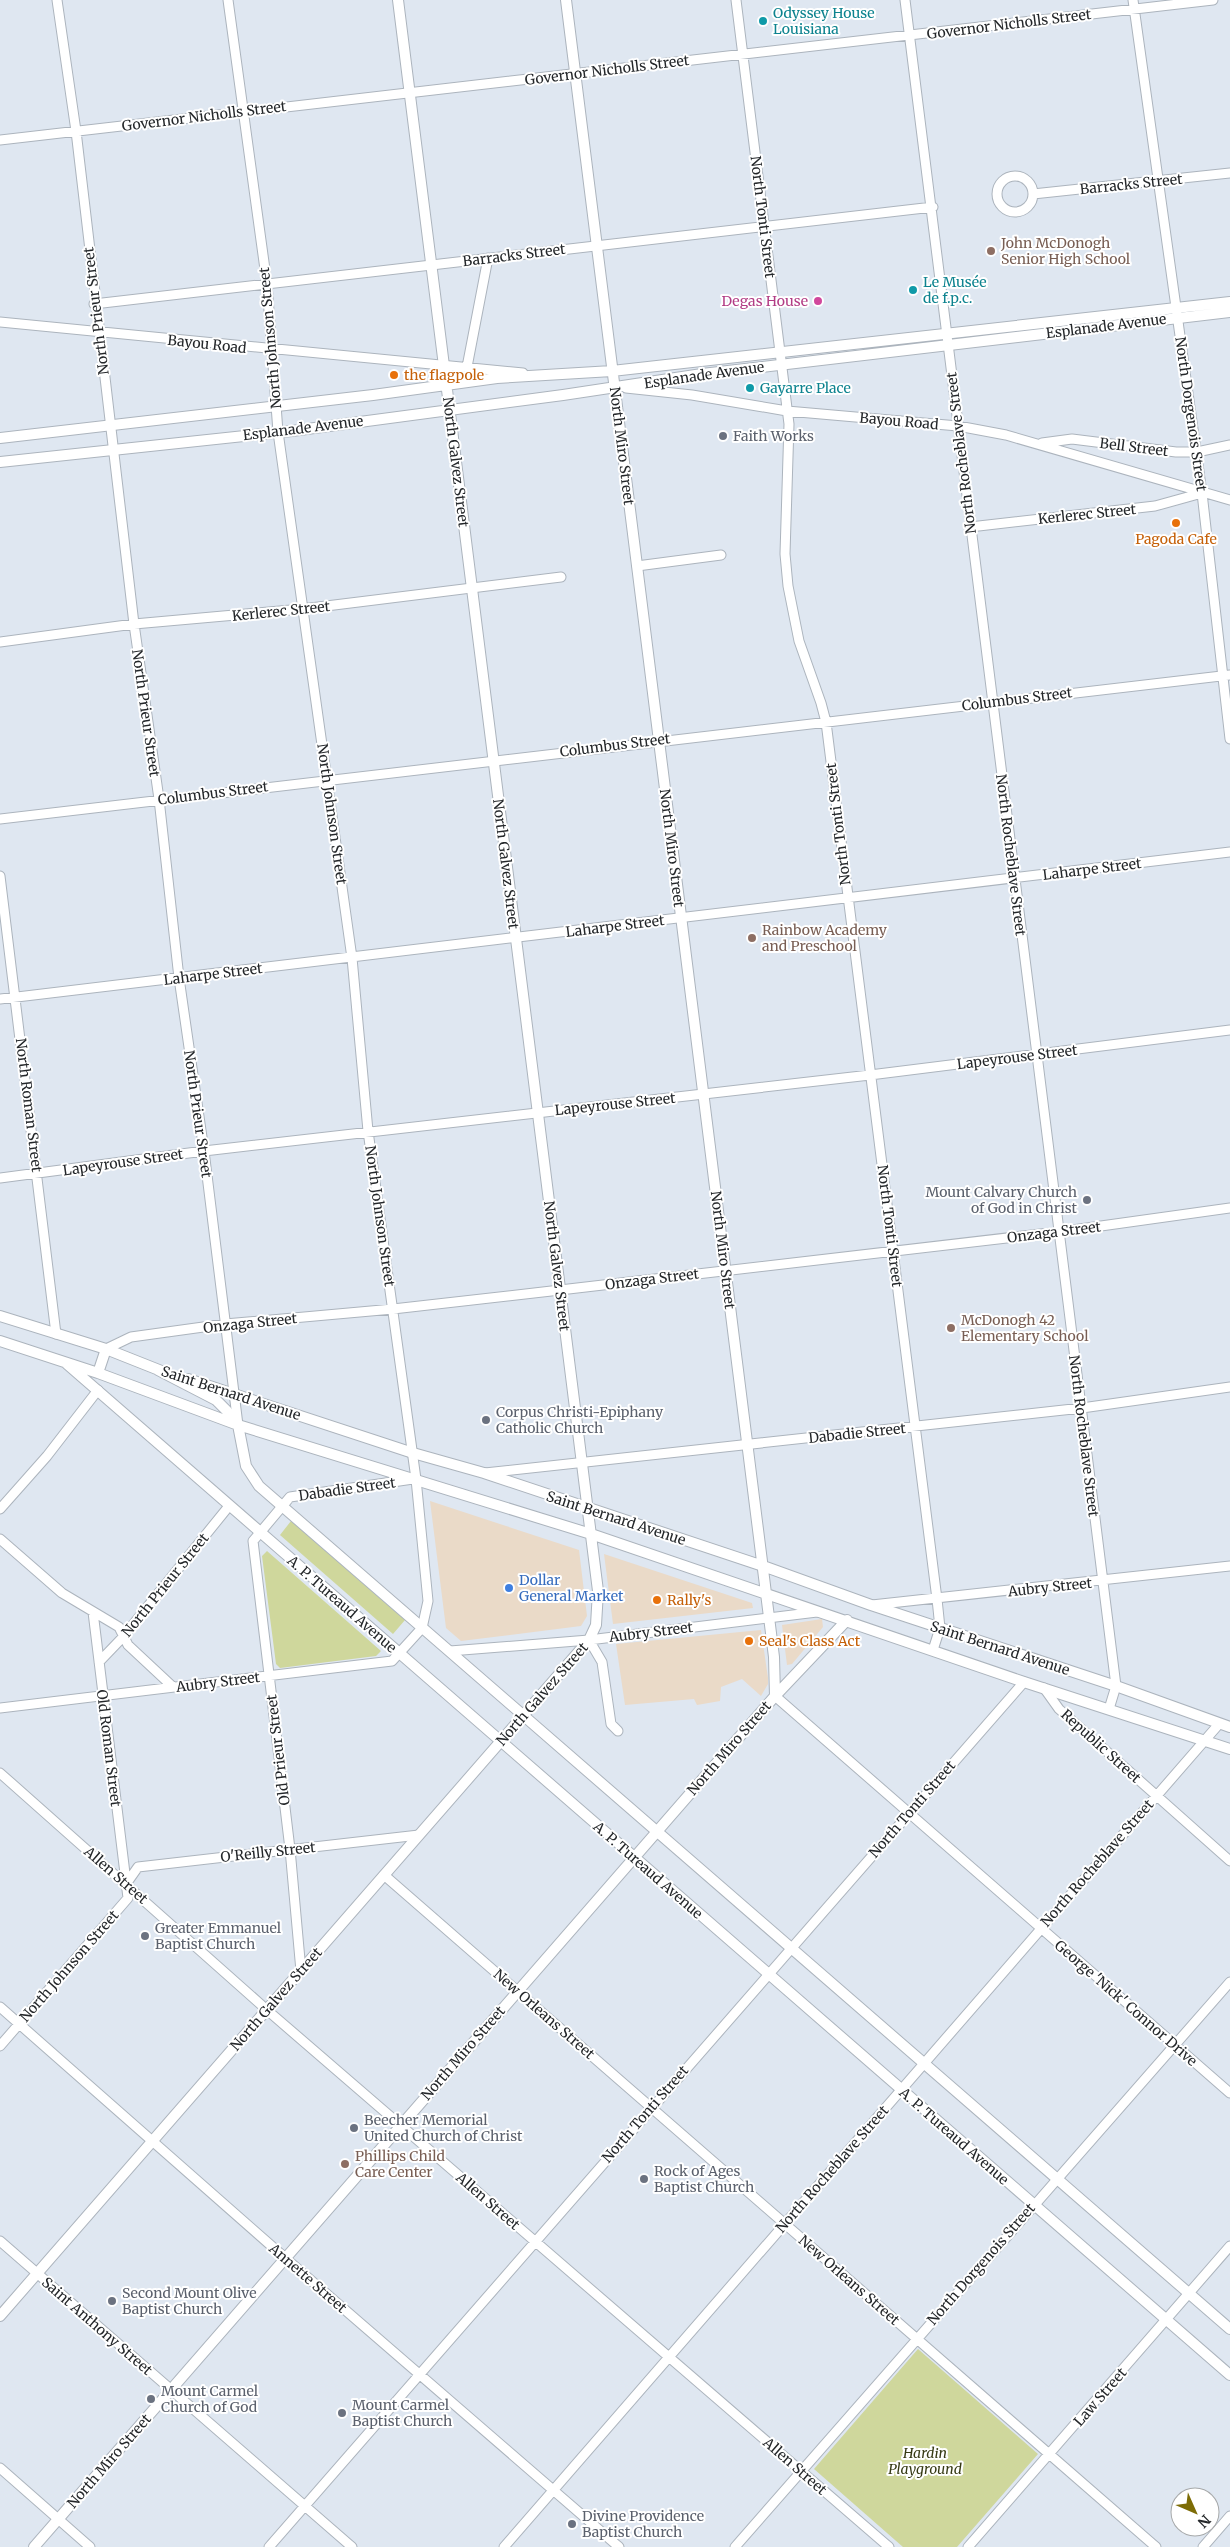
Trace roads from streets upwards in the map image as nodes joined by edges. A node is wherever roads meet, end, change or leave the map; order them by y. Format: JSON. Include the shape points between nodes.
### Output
{"nodes":[{"id":1,"x":57,"y":0,"type":"edge"},
{"id":2,"x":228,"y":0,"type":"edge"},
{"id":3,"x":398,"y":0,"type":"edge"},
{"id":4,"x":566,"y":0,"type":"edge"},
{"id":5,"x":736,"y":0,"type":"edge"},
{"id":6,"x":905,"y":0,"type":"edge"},
{"id":7,"x":1213,"y":0,"type":"edge"},
{"id":8,"x":1134,"y":4,"type":"edge"},
{"id":9,"x":910,"y":35,"type":"junction"},
{"id":10,"x":742,"y":54,"type":"junction"},
{"id":11,"x":575,"y":74,"type":"junction"},
{"id":12,"x":409,"y":93,"type":"junction"},
{"id":13,"x":241,"y":112,"type":"junction"},
{"id":14,"x":76,"y":131,"type":"junction"},
{"id":15,"x":0,"y":140,"type":"edge"},
{"id":16,"x":1230,"y":173,"type":"edge"},
{"id":17,"x":1158,"y":182,"type":"junction"},
{"id":18,"x":1033,"y":194,"type":"junction"},
{"id":19,"x":933,"y":207,"type":"junction"},
{"id":20,"x":764,"y":226,"type":"junction"},
{"id":21,"x":596,"y":246,"type":"junction"},
{"id":22,"x":488,"y":258,"type":"junction"},
{"id":23,"x":431,"y":265,"type":"junction"},
{"id":24,"x":267,"y":284,"type":"junction"},
{"id":25,"x":1230,"y":302,"type":"edge"},
{"id":26,"x":94,"y":304,"type":"junction"},
{"id":27,"x":1230,"y":312,"type":"edge"},
{"id":28,"x":1176,"y":313,"type":"junction"},
{"id":29,"x":0,"y":322,"type":"edge"},
{"id":30,"x":98,"y":333,"type":"junction"},
{"id":31,"x":947,"y":333,"type":"junction"},
{"id":32,"x":948,"y":345,"type":"junction"},
{"id":33,"x":273,"y":351,"type":"junction"},
{"id":34,"x":780,"y":352,"type":"junction"},
{"id":35,"x":781,"y":364,"type":"junction"},
{"id":36,"x":444,"y":365,"type":"junction"},
{"id":37,"x":467,"y":367,"type":"junction"},
{"id":38,"x":612,"y":371,"type":"junction"},
{"id":39,"x":533,"y":374,"type":"junction"},
{"id":40,"x":446,"y":386,"type":"junction"},
{"id":41,"x":618,"y":388,"type":"junction"},
{"id":42,"x":276,"y":406,"type":"junction"},
{"id":43,"x":449,"y":410,"type":"junction"},
{"id":44,"x":787,"y":411,"type":"junction"},
{"id":45,"x":109,"y":424,"type":"junction"},
{"id":46,"x":958,"y":426,"type":"junction"},
{"id":47,"x":278,"y":432,"type":"junction"},
{"id":48,"x":0,"y":438,"type":"edge"},
{"id":49,"x":1037,"y":444,"type":"junction"},
{"id":50,"x":1230,"y":445,"type":"edge"},
{"id":51,"x":112,"y":448,"type":"junction"},
{"id":52,"x":1197,"y":452,"type":"junction"},
{"id":53,"x":0,"y":462,"type":"edge"},
{"id":54,"x":1202,"y":493,"type":"junction"},
{"id":55,"x":1230,"y":500,"type":"edge"},
{"id":56,"x":970,"y":527,"type":"junction"},
{"id":57,"x":721,"y":555,"type":"dead end"},
{"id":58,"x":637,"y":566,"type":"junction"},
{"id":59,"x":561,"y":577,"type":"dead end"},
{"id":60,"x":472,"y":588,"type":"junction"},
{"id":61,"x":302,"y":609,"type":"junction"},
{"id":62,"x":134,"y":624,"type":"junction"},
{"id":63,"x":0,"y":642,"type":"edge"},
{"id":64,"x":1226,"y":675,"type":"edge"},
{"id":65,"x":992,"y":702,"type":"junction"},
{"id":66,"x":826,"y":722,"type":"junction"},
{"id":67,"x":1230,"y":739,"type":"edge"},
{"id":68,"x":659,"y":740,"type":"junction"},
{"id":69,"x":494,"y":761,"type":"junction"},
{"id":70,"x":327,"y":780,"type":"junction"},
{"id":71,"x":159,"y":800,"type":"junction"},
{"id":72,"x":0,"y":819,"type":"edge"},
{"id":73,"x":1230,"y":852,"type":"edge"},
{"id":74,"x":0,"y":876,"type":"edge"},
{"id":75,"x":1015,"y":878,"type":"junction"},
{"id":76,"x":847,"y":898,"type":"junction"},
{"id":77,"x":681,"y":918,"type":"junction"},
{"id":78,"x":516,"y":938,"type":"junction"},
{"id":79,"x":352,"y":958,"type":"junction"},
{"id":80,"x":179,"y":978,"type":"junction"},
{"id":81,"x":15,"y":997,"type":"junction"},
{"id":82,"x":0,"y":999,"type":"edge"},
{"id":83,"x":1230,"y":1030,"type":"edge"},
{"id":84,"x":1037,"y":1055,"type":"junction"},
{"id":85,"x":870,"y":1075,"type":"junction"},
{"id":86,"x":704,"y":1094,"type":"junction"},
{"id":87,"x":538,"y":1112,"type":"junction"},
{"id":88,"x":368,"y":1131,"type":"junction"},
{"id":89,"x":204,"y":1151,"type":"junction"},
{"id":90,"x":38,"y":1174,"type":"junction"},
{"id":91,"x":0,"y":1178,"type":"edge"},
{"id":92,"x":1230,"y":1208,"type":"edge"},
{"id":93,"x":1058,"y":1232,"type":"junction"},
{"id":94,"x":893,"y":1251,"type":"junction"},
{"id":95,"x":726,"y":1270,"type":"junction"},
{"id":96,"x":560,"y":1290,"type":"junction"},
{"id":97,"x":393,"y":1309,"type":"junction"},
{"id":98,"x":0,"y":1316,"type":"edge"},
{"id":99,"x":226,"y":1324,"type":"junction"},
{"id":100,"x":56,"y":1334,"type":"junction"},
{"id":101,"x":0,"y":1341,"type":"edge"},
{"id":102,"x":106,"y":1349,"type":"junction"},
{"id":103,"x":67,"y":1364,"type":"junction"},
{"id":104,"x":158,"y":1370,"type":"junction"},
{"id":105,"x":98,"y":1373,"type":"junction"},
{"id":106,"x":1230,"y":1387,"type":"edge"},
{"id":107,"x":98,"y":1390,"type":"junction"},
{"id":108,"x":233,"y":1393,"type":"junction"},
{"id":109,"x":1082,"y":1408,"type":"junction"},
{"id":110,"x":238,"y":1425,"type":"junction"},
{"id":111,"x":916,"y":1427,"type":"junction"},
{"id":112,"x":748,"y":1445,"type":"junction"},
{"id":113,"x":412,"y":1453,"type":"junction"},
{"id":114,"x":582,"y":1463,"type":"junction"},
{"id":115,"x":484,"y":1473,"type":"junction"},
{"id":116,"x":416,"y":1479,"type":"junction"},
{"id":117,"x":281,"y":1505,"type":"junction"},
{"id":118,"x":229,"y":1506,"type":"junction"},
{"id":119,"x":588,"y":1509,"type":"junction"},
{"id":120,"x":0,"y":1510,"type":"edge"},
{"id":121,"x":259,"y":1533,"type":"junction"},
{"id":122,"x":591,"y":1534,"type":"junction"},
{"id":123,"x":0,"y":1539,"type":"edge"},
{"id":124,"x":763,"y":1566,"type":"junction"},
{"id":125,"x":1230,"y":1566,"type":"edge"},
{"id":126,"x":1102,"y":1581,"type":"junction"},
{"id":127,"x":766,"y":1593,"type":"junction"},
{"id":128,"x":937,"y":1599,"type":"junction"},
{"id":129,"x":870,"y":1605,"type":"junction"},
{"id":130,"x":94,"y":1612,"type":"junction"},
{"id":131,"x":822,"y":1612,"type":"junction"},
{"id":132,"x":769,"y":1617,"type":"junction"},
{"id":133,"x":846,"y":1620,"type":"junction"},
{"id":134,"x":422,"y":1628,"type":"junction"},
{"id":135,"x":940,"y":1628,"type":"junction"},
{"id":136,"x":123,"y":1637,"type":"junction"},
{"id":137,"x":589,"y":1640,"type":"junction"},
{"id":138,"x":933,"y":1650,"type":"junction"},
{"id":139,"x":450,"y":1651,"type":"junction"},
{"id":140,"x":399,"y":1654,"type":"junction"},
{"id":141,"x":99,"y":1662,"type":"junction"},
{"id":142,"x":270,"y":1676,"type":"junction"},
{"id":143,"x":1024,"y":1682,"type":"junction"},
{"id":144,"x":1116,"y":1686,"type":"junction"},
{"id":145,"x":172,"y":1687,"type":"junction"},
{"id":146,"x":1044,"y":1688,"type":"junction"},
{"id":147,"x":102,"y":1695,"type":"junction"},
{"id":148,"x":775,"y":1696,"type":"junction"},
{"id":149,"x":0,"y":1708,"type":"edge"},
{"id":150,"x":1109,"y":1709,"type":"junction"},
{"id":151,"x":524,"y":1715,"type":"junction"},
{"id":152,"x":1219,"y":1724,"type":"junction"},
{"id":153,"x":1230,"y":1727,"type":"edge"},
{"id":154,"x":618,"y":1731,"type":"dead end"},
{"id":155,"x":1204,"y":1741,"type":"junction"},
{"id":156,"x":500,"y":1742,"type":"junction"},
{"id":157,"x":1230,"y":1749,"type":"edge"},
{"id":158,"x":0,"y":1775,"type":"edge"},
{"id":159,"x":1156,"y":1795,"type":"junction"},
{"id":160,"x":909,"y":1812,"type":"junction"},
{"id":161,"x":657,"y":1831,"type":"junction"},
{"id":162,"x":419,"y":1835,"type":"junction"},
{"id":163,"x":290,"y":1849,"type":"junction"},
{"id":164,"x":634,"y":1858,"type":"junction"},
{"id":165,"x":1230,"y":1861,"type":"edge"},
{"id":166,"x":384,"y":1875,"type":"junction"},
{"id":167,"x":126,"y":1884,"type":"junction"},
{"id":168,"x":1040,"y":1929,"type":"junction"},
{"id":169,"x":790,"y":1947,"type":"junction"},
{"id":170,"x":301,"y":1971,"type":"junction"},
{"id":171,"x":767,"y":1974,"type":"junction"},
{"id":172,"x":1230,"y":1982,"type":"edge"},
{"id":173,"x":518,"y":1991,"type":"junction"},
{"id":174,"x":0,"y":2007,"type":"edge"},
{"id":175,"x":267,"y":2010,"type":"junction"},
{"id":176,"x":19,"y":2023,"type":"junction"},
{"id":177,"x":0,"y":2046,"type":"edge"},
{"id":178,"x":1176,"y":2046,"type":"junction"},
{"id":179,"x":924,"y":2063,"type":"junction"},
{"id":180,"x":900,"y":2089,"type":"junction"},
{"id":181,"x":1230,"y":2093,"type":"edge"},
{"id":182,"x":651,"y":2107,"type":"junction"},
{"id":183,"x":401,"y":2125,"type":"junction"},
{"id":184,"x":153,"y":2140,"type":"junction"},
{"id":185,"x":1056,"y":2178,"type":"junction"},
{"id":186,"x":1033,"y":2204,"type":"junction"},
{"id":187,"x":785,"y":2224,"type":"junction"},
{"id":188,"x":0,"y":2241,"type":"edge"},
{"id":189,"x":534,"y":2241,"type":"junction"},
{"id":190,"x":1230,"y":2246,"type":"edge"},
{"id":191,"x":285,"y":2258,"type":"junction"},
{"id":192,"x":37,"y":2274,"type":"junction"},
{"id":193,"x":1189,"y":2293,"type":"junction"},
{"id":194,"x":0,"y":2316,"type":"edge"},
{"id":195,"x":1166,"y":2320,"type":"junction"},
{"id":196,"x":1230,"y":2329,"type":"edge"},
{"id":197,"x":917,"y":2338,"type":"junction"},
{"id":198,"x":669,"y":2357,"type":"junction"},
{"id":199,"x":419,"y":2374,"type":"junction"},
{"id":200,"x":1230,"y":2375,"type":"edge"},
{"id":201,"x":171,"y":2390,"type":"junction"},
{"id":202,"x":1049,"y":2456,"type":"junction"},
{"id":203,"x":0,"y":2468,"type":"edge"},
{"id":204,"x":801,"y":2470,"type":"junction"},
{"id":205,"x":553,"y":2490,"type":"junction"},
{"id":206,"x":305,"y":2505,"type":"junction"},
{"id":207,"x":1230,"y":2516,"type":"edge"},
{"id":208,"x":58,"y":2519,"type":"junction"},
{"id":209,"x":34,"y":2547,"type":"edge"},
{"id":210,"x":90,"y":2547,"type":"edge"},
{"id":211,"x":268,"y":2547,"type":"edge"},
{"id":212,"x":352,"y":2547,"type":"edge"},
{"id":213,"x":504,"y":2547,"type":"edge"},
{"id":214,"x":619,"y":2547,"type":"edge"},
{"id":215,"x":735,"y":2547,"type":"edge"},
{"id":216,"x":889,"y":2547,"type":"edge"},
{"id":217,"x":968,"y":2547,"type":"edge"},
{"id":218,"x":1156,"y":2547,"type":"edge"},
{"id":219,"x":1202,"y":2547,"type":"edge"}],
"edges":[{"from":1,"to":14,"type":"street","name":"North Prieur Street"},
{"from":2,"to":13,"type":"street","name":"North Johnson Street"},
{"from":3,"to":12,"type":"street","name":"North Galvez Street"},
{"from":4,"to":11,"type":"street","name":"North Miro Street"},
{"from":5,"to":10,"type":"street","name":"North Tonti Street"},
{"from":6,"to":9,"type":"street","name":"North Rocheblave Street"},
{"from":7,"to":8,"type":"street","name":"Governor Nicholls Street"},
{"from":8,"to":9,"type":"street","name":"Governor Nicholls Street"},
{"from":8,"to":17,"type":"street","name":"North Dorgenois Street"},
{"from":9,"to":10,"type":"street","name":"Governor Nicholls Street"},
{"from":9,"to":19,"type":"street","name":"North Rocheblave Street"},
{"from":10,"to":11,"type":"street","name":"Governor Nicholls Street"},
{"from":10,"to":20,"type":"street","name":"North Tonti Street"},
{"from":11,"to":12,"type":"street","name":"Governor Nicholls Street"},
{"from":11,"to":21,"type":"street","name":"North Miro Street"},
{"from":12,"to":13,"type":"street","name":"Governor Nicholls Street"},
{"from":12,"to":23,"type":"street","name":"North Galvez Street"},
{"from":13,"to":14,"type":"street","name":"Governor Nicholls Street"},
{"from":13,"to":24,"type":"street","name":"North Johnson Street"},
{"from":14,"to":15,"type":"street","name":"Governor Nicholls Street"},
{"from":14,"to":26,"type":"street","name":"North Prieur Street"},
{"from":16,"to":17,"type":"street","name":"Barracks Street"},
{"from":17,"to":18,"type":"street","name":"Barracks Street"},
{"from":17,"to":28,"type":"street","name":"North Dorgenois Street"},
{"from":18,"to":18,"type":"street","via":[[1030,183],[1016,175],[1000,182],[996,193],[1000,205],[1017,212],[1028,206]]},
{"from":19,"to":20,"type":"street","name":"Barracks Street"},
{"from":19,"to":31,"type":"street","name":"North Rocheblave Street"},
{"from":20,"to":21,"type":"street","name":"Barracks Street"},
{"from":20,"to":34,"type":"street","name":"North Tonti Street"},
{"from":21,"to":22,"type":"street","name":"Barracks Street"},
{"from":21,"to":38,"type":"street","name":"North Miro Street"},
{"from":22,"to":23,"type":"street","name":"Barracks Street"},
{"from":22,"to":37,"type":"street"},
{"from":23,"to":24,"type":"street","name":"Barracks Street"},
{"from":23,"to":36,"type":"street","name":"North Galvez Street"},
{"from":24,"to":26,"type":"street","name":"Barracks Street"},
{"from":24,"to":33,"type":"street","name":"North Johnson Street"},
{"from":25,"to":28,"type":"street","name":"Esplanade Avenue"},
{"from":26,"to":30,"type":"street","name":"North Prieur Street"},
{"from":27,"to":28,"type":"street","name":"Esplanade Avenue"},
{"from":28,"to":31,"type":"street","name":"Esplanade Avenue"},
{"from":28,"to":32,"type":"street","name":"Esplanade Avenue"},
{"from":28,"to":52,"type":"street","name":"North Dorgenois Street"},
{"from":29,"to":30,"type":"street","name":"Bayou Road"},
{"from":30,"to":33,"type":"street","name":"Bayou Road"},
{"from":30,"to":45,"type":"street","name":"North Prieur Street"},
{"from":31,"to":32,"type":"street","name":"North Rocheblave Street"},
{"from":31,"to":34,"type":"street","name":"Esplanade Avenue"},
{"from":32,"to":35,"type":"street","name":"Esplanade Avenue"},
{"from":32,"to":46,"type":"street","name":"North Rocheblave Street"},
{"from":33,"to":36,"type":"street","name":"Bayou Road"},
{"from":33,"to":42,"type":"street","name":"North Johnson Street"},
{"from":34,"to":35,"type":"street","name":"North Tonti Street"},
{"from":34,"to":38,"type":"street","name":"Esplanade Avenue"},
{"from":35,"to":41,"type":"street","name":"Esplanade Avenue"},
{"from":35,"to":44,"type":"street","name":"North Tonti Street"},
{"from":36,"to":37,"type":"street","name":"Bayou Road"},
{"from":36,"to":40,"type":"street","name":"North Galvez Street"},
{"from":37,"to":39,"type":"street","name":"Bayou Road"},
{"from":38,"to":39,"type":"street","name":"Esplanade Avenue"},
{"from":38,"to":41,"type":"street","name":"North Miro Street"},
{"from":39,"to":40,"type":"street","name":"Esplanade Avenue"},
{"from":40,"to":42,"type":"street","name":"Esplanade Avenue"},
{"from":40,"to":43,"type":"street","name":"North Galvez Street"},
{"from":41,"to":43,"type":"street","name":"Esplanade Avenue"},
{"from":41,"to":44,"type":"street","name":"Bayou Road","via":[[692,395]]},
{"from":41,"to":58,"type":"street","name":"North Miro Street"},
{"from":42,"to":45,"type":"street","name":"Esplanade Avenue"},
{"from":42,"to":47,"type":"street","name":"North Johnson Street"},
{"from":43,"to":47,"type":"street","name":"Esplanade Avenue"},
{"from":43,"to":60,"type":"street","name":"North Galvez Street"},
{"from":44,"to":46,"type":"street","name":"Bayou Road"},
{"from":44,"to":66,"type":"street","name":"North Tonti Street","via":[[785,554],[788,586],[799,642]]},
{"from":45,"to":48,"type":"street","name":"Esplanade Avenue"},
{"from":45,"to":51,"type":"street","name":"North Prieur Street"},
{"from":46,"to":49,"type":"street","name":"Bayou Road"},
{"from":46,"to":56,"type":"street","name":"North Rocheblave Street"},
{"from":47,"to":51,"type":"street","name":"Esplanade Avenue"},
{"from":47,"to":61,"type":"street","name":"North Johnson Street"},
{"from":49,"to":52,"type":"street","name":"Bell Street","via":[[1072,439]]},
{"from":49,"to":54,"type":"street","name":"Bayou Road"},
{"from":50,"to":52,"type":"street","name":"Bell Street"},
{"from":51,"to":53,"type":"street","name":"Esplanade Avenue"},
{"from":51,"to":62,"type":"street","name":"North Prieur Street"},
{"from":52,"to":54,"type":"street","name":"North Dorgenois Street"},
{"from":54,"to":55,"type":"street","name":"Bayou Road"},
{"from":54,"to":56,"type":"street","name":"Kerlerec Street","via":[[1155,506]]},
{"from":54,"to":64,"type":"street","name":"North Dorgenois Street"},
{"from":56,"to":65,"type":"street","name":"North Rocheblave Street"},
{"from":57,"to":58,"type":"street"},
{"from":58,"to":68,"type":"street","name":"North Miro Street"},
{"from":59,"to":60,"type":"street","name":"Kerlerec Street"},
{"from":60,"to":61,"type":"street","name":"Kerlerec Street"},
{"from":60,"to":69,"type":"street","name":"North Galvez Street"},
{"from":61,"to":62,"type":"street","name":"Kerlerec Street"},
{"from":61,"to":70,"type":"street","name":"North Johnson Street"},
{"from":62,"to":63,"type":"street","name":"Kerlerec Street"},
{"from":62,"to":71,"type":"street","name":"North Prieur Street"},
{"from":64,"to":65,"type":"street","name":"Columbus Street"},
{"from":64,"to":67,"type":"street","name":"North Dorgenois Street"},
{"from":65,"to":66,"type":"street","name":"Columbus Street"},
{"from":65,"to":75,"type":"street","name":"North Rocheblave Street"},
{"from":66,"to":68,"type":"street","name":"Columbus Street"},
{"from":66,"to":76,"type":"street","name":"North Tonti Street"},
{"from":68,"to":69,"type":"street","name":"Columbus Street"},
{"from":68,"to":77,"type":"street","name":"North Miro Street"},
{"from":69,"to":70,"type":"street","name":"Columbus Street"},
{"from":69,"to":78,"type":"street","name":"North Galvez Street"},
{"from":70,"to":71,"type":"street","name":"Columbus Street"},
{"from":70,"to":79,"type":"street","name":"North Johnson Street"},
{"from":71,"to":72,"type":"street","name":"Columbus Street"},
{"from":71,"to":80,"type":"street","name":"North Prieur Street"},
{"from":73,"to":75,"type":"street","name":"Laharpe Street"},
{"from":74,"to":81,"type":"street","name":"North Roman Street"},
{"from":75,"to":76,"type":"street","name":"Laharpe Street"},
{"from":75,"to":84,"type":"street","name":"North Rocheblave Street"},
{"from":76,"to":77,"type":"street","name":"Laharpe Street"},
{"from":76,"to":85,"type":"street","name":"North Tonti Street"},
{"from":77,"to":78,"type":"street","name":"Laharpe Street"},
{"from":77,"to":86,"type":"street","name":"North Miro Street"},
{"from":78,"to":79,"type":"street","name":"Laharpe Street"},
{"from":78,"to":87,"type":"street","name":"North Galvez Street"},
{"from":79,"to":80,"type":"street","name":"Laharpe Street"},
{"from":79,"to":88,"type":"street","name":"North Johnson Street"},
{"from":80,"to":81,"type":"street","name":"Laharpe Street"},
{"from":80,"to":89,"type":"street","name":"North Prieur Street"},
{"from":81,"to":82,"type":"street","name":"Laharpe Street"},
{"from":81,"to":90,"type":"street","name":"North Roman Street"},
{"from":83,"to":84,"type":"street","name":"Lapeyrouse Street"},
{"from":84,"to":85,"type":"street","name":"Lapeyrouse Street"},
{"from":84,"to":93,"type":"street","name":"North Rocheblave Street"},
{"from":85,"to":86,"type":"street","name":"Lapeyrouse Street"},
{"from":85,"to":94,"type":"street","name":"North Tonti Street"},
{"from":86,"to":87,"type":"street","name":"Lapeyrouse Street"},
{"from":86,"to":95,"type":"street","name":"North Miro Street"},
{"from":87,"to":88,"type":"street","name":"Lapeyrouse Street"},
{"from":87,"to":96,"type":"street","name":"North Galvez Street"},
{"from":88,"to":89,"type":"street","name":"Lapeyrouse Street"},
{"from":88,"to":97,"type":"street","name":"North Johnson Street"},
{"from":89,"to":90,"type":"street","name":"Lapeyrouse Street"},
{"from":89,"to":99,"type":"street","name":"North Prieur Street"},
{"from":90,"to":91,"type":"street","name":"Lapeyrouse Street"},
{"from":90,"to":100,"type":"street","name":"North Roman Street"},
{"from":92,"to":93,"type":"street","name":"Onzaga Street"},
{"from":93,"to":94,"type":"street","name":"Onzaga Street"},
{"from":93,"to":109,"type":"street","name":"North Rocheblave Street"},
{"from":94,"to":95,"type":"street","name":"Onzaga Street"},
{"from":94,"to":111,"type":"street","name":"North Tonti Street"},
{"from":95,"to":96,"type":"street","name":"Onzaga Street"},
{"from":95,"to":112,"type":"street","name":"North Miro Street"},
{"from":96,"to":97,"type":"street","name":"Onzaga Street"},
{"from":96,"to":114,"type":"street","name":"North Galvez Street"},
{"from":97,"to":99,"type":"street","name":"Onzaga Street"},
{"from":97,"to":113,"type":"street","name":"North Johnson Street"},
{"from":98,"to":100,"type":"street","name":"Saint Bernard Avenue"},
{"from":99,"to":102,"type":"street","name":"Onzaga Street","via":[[131,1337]]},
{"from":99,"to":108,"type":"street","name":"North Prieur Street"},
{"from":100,"to":102,"type":"street","name":"Saint Bernard Avenue"},
{"from":101,"to":103,"type":"street","name":"Saint Bernard Avenue"},
{"from":102,"to":104,"type":"street","name":"Saint Bernard Avenue"},
{"from":102,"to":105,"type":"street"},
{"from":103,"to":105,"type":"street","name":"Saint Bernard Avenue"},
{"from":103,"to":107,"type":"street","name":"A. P. Tureaud Avenue"},
{"from":104,"to":108,"type":"street","name":"Saint Bernard Avenue"},
{"from":104,"to":110,"type":"street","via":[[216,1400]]},
{"from":105,"to":110,"type":"street","name":"Saint Bernard Avenue"},
{"from":106,"to":109,"type":"street","name":"Dabadie Street"},
{"from":107,"to":118,"type":"street","name":"A. P. Tureaud Avenue"},
{"from":107,"to":120,"type":"street"},
{"from":108,"to":110,"type":"street","name":"North Prieur Street"},
{"from":108,"to":113,"type":"street","name":"Saint Bernard Avenue"},
{"from":109,"to":111,"type":"street","name":"Dabadie Street"},
{"from":109,"to":126,"type":"street","name":"North Rocheblave Street"},
{"from":110,"to":116,"type":"street","name":"Saint Bernard Avenue"},
{"from":110,"to":117,"type":"street","via":[[246,1466],[259,1486]]},
{"from":111,"to":112,"type":"street","name":"Dabadie Street"},
{"from":111,"to":128,"type":"street","name":"North Tonti Street"},
{"from":112,"to":114,"type":"street","name":"Dabadie Street"},
{"from":112,"to":124,"type":"street","name":"North Miro Street"},
{"from":113,"to":115,"type":"street","name":"Saint Bernard Avenue"},
{"from":113,"to":116,"type":"street","name":"North Johnson Street"},
{"from":114,"to":115,"type":"street","name":"Dabadie Street"},
{"from":114,"to":119,"type":"street","name":"North Galvez Street"},
{"from":115,"to":119,"type":"street","name":"Saint Bernard Avenue"},
{"from":116,"to":117,"type":"street","name":"Dabadie Street","via":[[290,1497]]},
{"from":116,"to":122,"type":"street","name":"Saint Bernard Avenue"},
{"from":116,"to":134,"type":"street","name":"North Johnson Street","via":[[428,1601]]},
{"from":117,"to":121,"type":"street"},
{"from":117,"to":134,"type":"street"},
{"from":118,"to":121,"type":"street","name":"A. P. Tureaud Avenue"},
{"from":118,"to":136,"type":"street","name":"North Prieur Street"},
{"from":119,"to":122,"type":"street","name":"North Galvez Street"},
{"from":119,"to":124,"type":"street","name":"Saint Bernard Avenue"},
{"from":121,"to":140,"type":"street","name":"A. P. Tureaud Avenue"},
{"from":121,"to":142,"type":"street","name":"Old Prieur Street","via":[[253,1541],[253,1548]]},
{"from":122,"to":127,"type":"street","name":"Saint Bernard Avenue"},
{"from":122,"to":137,"type":"street","name":"North Galvez Street","via":[[598,1600],[596,1625]]},
{"from":123,"to":130,"type":"street","via":[[62,1593]]},
{"from":124,"to":127,"type":"street","name":"North Miro Street"},
{"from":124,"to":129,"type":"street","name":"Saint Bernard Avenue"},
{"from":125,"to":126,"type":"street","name":"Aubry Street"},
{"from":126,"to":128,"type":"street","name":"Aubry Street"},
{"from":126,"to":144,"type":"street","name":"North Rocheblave Street"},
{"from":127,"to":131,"type":"street","name":"Saint Bernard Avenue"},
{"from":127,"to":132,"type":"street","name":"North Miro Street"},
{"from":128,"to":129,"type":"street","name":"Aubry Street"},
{"from":128,"to":135,"type":"street","name":"North Tonti Street"},
{"from":129,"to":135,"type":"street","name":"Saint Bernard Avenue"},
{"from":130,"to":136,"type":"street","via":[[119,1627]]},
{"from":130,"to":141,"type":"street","name":"Old Roman Street"},
{"from":131,"to":132,"type":"street","name":"Aubry Street"},
{"from":131,"to":133,"type":"street","name":"Saint Bernard Avenue"},
{"from":132,"to":137,"type":"street","name":"Aubry Street"},
{"from":132,"to":148,"type":"street","name":"North Miro Street"},
{"from":133,"to":138,"type":"street","name":"Saint Bernard Avenue"},
{"from":133,"to":148,"type":"street","name":"North Miro Street"},
{"from":134,"to":139,"type":"street"},
{"from":134,"to":140,"type":"street","name":"Aubry Street"},
{"from":135,"to":138,"type":"street","name":"North Tonti Street"},
{"from":135,"to":144,"type":"street","name":"Saint Bernard Avenue"},
{"from":136,"to":141,"type":"street","name":"North Prieur Street"},
{"from":136,"to":145,"type":"street"},
{"from":137,"to":139,"type":"street","name":"Aubry Street"},
{"from":137,"to":151,"type":"street","name":"North Galvez Street"},
{"from":137,"to":154,"type":"street","via":[[602,1662],[611,1724]]},
{"from":138,"to":143,"type":"street","name":"Saint Bernard Avenue"},
{"from":139,"to":151,"type":"street"},
{"from":140,"to":142,"type":"street","name":"Aubry Street","via":[[392,1661]]},
{"from":140,"to":156,"type":"street","name":"A. P. Tureaud Avenue"},
{"from":141,"to":147,"type":"street","name":"Old Roman Street"},
{"from":142,"to":145,"type":"street","name":"Aubry Street"},
{"from":142,"to":163,"type":"street","name":"Old Prieur Street"},
{"from":143,"to":146,"type":"street","name":"Saint Bernard Avenue"},
{"from":143,"to":160,"type":"street","name":"North Tonti Street"},
{"from":144,"to":150,"type":"street","name":"North Rocheblave Street"},
{"from":144,"to":152,"type":"street","name":"Saint Bernard Avenue"},
{"from":145,"to":147,"type":"street","name":"Aubry Street"},
{"from":146,"to":150,"type":"street","name":"Saint Bernard Avenue"},
{"from":146,"to":159,"type":"street","name":"Republic Street","via":[[1059,1709]]},
{"from":147,"to":149,"type":"street","name":"Aubry Street"},
{"from":147,"to":167,"type":"street","name":"Old Roman Street"},
{"from":148,"to":160,"type":"street","name":"George 'Nick' Connor Drive"},
{"from":148,"to":161,"type":"street","name":"North Miro Street"},
{"from":150,"to":155,"type":"street","name":"Saint Bernard Avenue"},
{"from":151,"to":156,"type":"street","name":"North Galvez Street"},
{"from":151,"to":161,"type":"street"},
{"from":152,"to":153,"type":"street","name":"Saint Bernard Avenue"},
{"from":152,"to":155,"type":"street","name":"North Rocheblave Street"},
{"from":155,"to":157,"type":"street","name":"Saint Bernard Avenue"},
{"from":155,"to":159,"type":"street","name":"North Rocheblave Street"},
{"from":156,"to":162,"type":"street","name":"North Galvez Street"},
{"from":156,"to":164,"type":"street","name":"A. P. Tureaud Avenue"},
{"from":158,"to":167,"type":"street","name":"Allen Street"},
{"from":159,"to":165,"type":"street","name":"Republic Street"},
{"from":159,"to":168,"type":"street","name":"North Rocheblave Street"},
{"from":160,"to":168,"type":"street","name":"George 'Nick' Connor Drive"},
{"from":160,"to":169,"type":"street","name":"North Tonti Street"},
{"from":161,"to":164,"type":"street","name":"North Miro Street"},
{"from":161,"to":169,"type":"street"},
{"from":162,"to":163,"type":"street","name":"O'Reilly Street"},
{"from":162,"to":166,"type":"street","name":"North Galvez Street"},
{"from":163,"to":167,"type":"street","name":"O'Reilly Street","via":[[138,1867]]},
{"from":163,"to":170,"type":"street","name":"Old Prieur Street"},
{"from":164,"to":171,"type":"street","name":"A. P. Tureaud Avenue"},
{"from":164,"to":173,"type":"street","name":"North Miro Street"},
{"from":166,"to":170,"type":"street","name":"North Galvez Street"},
{"from":166,"to":173,"type":"street","name":"New Orleans Street"},
{"from":167,"to":175,"type":"street","name":"Allen Street"},
{"from":167,"to":176,"type":"street","name":"North Johnson Street","via":[[128,1898]]},
{"from":168,"to":178,"type":"street","name":"George 'Nick' Connor Drive"},
{"from":168,"to":179,"type":"street","name":"North Rocheblave Street"},
{"from":169,"to":171,"type":"street","name":"North Tonti Street"},
{"from":169,"to":179,"type":"street"},
{"from":170,"to":175,"type":"street","name":"North Galvez Street"},
{"from":171,"to":180,"type":"street","name":"A. P. Tureaud Avenue"},
{"from":171,"to":182,"type":"street","name":"North Tonti Street"},
{"from":172,"to":178,"type":"street","name":"North Dorgenois Street"},
{"from":173,"to":182,"type":"street","name":"New Orleans Street"},
{"from":173,"to":183,"type":"street","name":"North Miro Street"},
{"from":174,"to":176,"type":"street","name":"Annette Street"},
{"from":175,"to":183,"type":"street","name":"Allen Street"},
{"from":175,"to":184,"type":"street","name":"North Galvez Street"},
{"from":176,"to":177,"type":"street","name":"North Johnson Street"},
{"from":176,"to":184,"type":"street","name":"Annette Street"},
{"from":178,"to":181,"type":"street","name":"George 'Nick' Connor Drive"},
{"from":178,"to":185,"type":"street","name":"North Dorgenois Street"},
{"from":179,"to":180,"type":"street","name":"North Rocheblave Street"},
{"from":179,"to":185,"type":"street"},
{"from":180,"to":186,"type":"street","name":"A. P. Tureaud Avenue"},
{"from":180,"to":187,"type":"street","name":"North Rocheblave Street"},
{"from":182,"to":187,"type":"street","name":"New Orleans Street"},
{"from":182,"to":189,"type":"street","name":"North Tonti Street"},
{"from":183,"to":189,"type":"street","name":"Allen Street"},
{"from":183,"to":191,"type":"street","name":"North Miro Street"},
{"from":184,"to":191,"type":"street","name":"Annette Street"},
{"from":184,"to":192,"type":"street","name":"North Galvez Street"},
{"from":185,"to":186,"type":"street","name":"North Dorgenois Street"},
{"from":185,"to":193,"type":"street"},
{"from":186,"to":195,"type":"street","name":"A. P. Tureaud Avenue"},
{"from":186,"to":197,"type":"street","name":"North Dorgenois Street"},
{"from":187,"to":197,"type":"street","name":"New Orleans Street"},
{"from":187,"to":198,"type":"street","name":"North Rocheblave Street"},
{"from":188,"to":192,"type":"street","name":"Saint Anthony Street"},
{"from":189,"to":198,"type":"street","name":"Allen Street"},
{"from":189,"to":199,"type":"street","name":"North Tonti Street"},
{"from":190,"to":193,"type":"street","name":"Law Street"},
{"from":191,"to":199,"type":"street","name":"Annette Street"},
{"from":191,"to":201,"type":"street","name":"North Miro Street"},
{"from":192,"to":194,"type":"street","name":"North Galvez Street"},
{"from":192,"to":201,"type":"street","name":"Saint Anthony Street"},
{"from":193,"to":195,"type":"street","name":"Law Street"},
{"from":193,"to":196,"type":"street"},
{"from":195,"to":200,"type":"street","name":"A. P. Tureaud Avenue"},
{"from":195,"to":202,"type":"street","name":"Law Street"},
{"from":197,"to":202,"type":"street","name":"New Orleans Street"},
{"from":197,"to":204,"type":"street","name":"North Dorgenois Street"},
{"from":198,"to":204,"type":"street","name":"Allen Street"},
{"from":198,"to":205,"type":"street","name":"North Rocheblave Street"},
{"from":199,"to":205,"type":"street","name":"Annette Street"},
{"from":199,"to":206,"type":"street","name":"North Tonti Street"},
{"from":201,"to":206,"type":"street","name":"Saint Anthony Street"},
{"from":201,"to":208,"type":"street","name":"North Miro Street"},
{"from":202,"to":217,"type":"street","name":"Law Street"},
{"from":202,"to":218,"type":"street","name":"New Orleans Street"},
{"from":203,"to":208,"type":"street"},
{"from":204,"to":215,"type":"street","name":"North Dorgenois Street"},
{"from":204,"to":216,"type":"street","name":"Allen Street"},
{"from":205,"to":213,"type":"street","name":"North Rocheblave Street"},
{"from":205,"to":214,"type":"street","name":"Annette Street"},
{"from":206,"to":211,"type":"street","name":"North Tonti Street"},
{"from":206,"to":212,"type":"street","name":"Saint Anthony Street"},
{"from":207,"to":219,"type":"street"},
{"from":208,"to":209,"type":"street","name":"North Miro Street"},
{"from":208,"to":210,"type":"street"}]}
